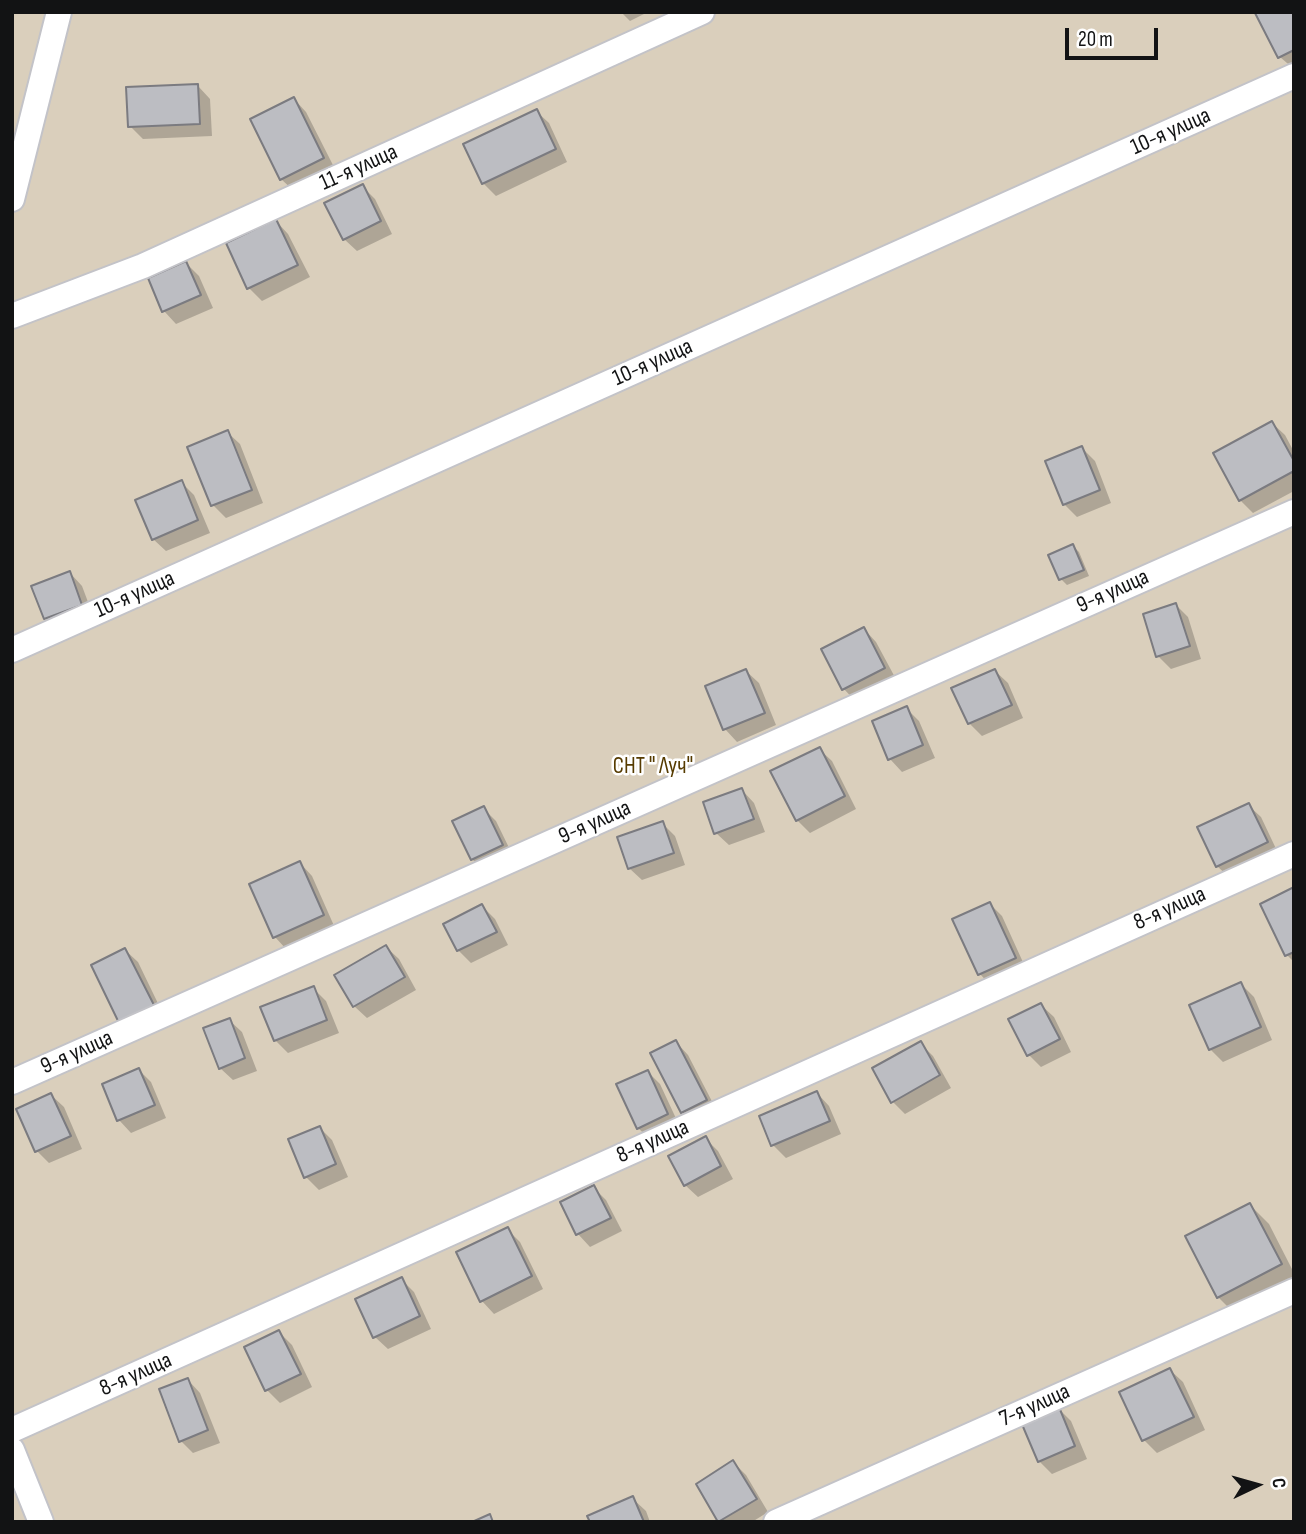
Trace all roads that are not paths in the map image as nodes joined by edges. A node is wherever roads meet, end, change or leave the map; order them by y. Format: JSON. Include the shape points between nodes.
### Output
{"nodes":[{"id":1,"x":59,"y":12,"type":"edge"},
{"id":2,"x":702,"y":12,"type":"edge"},
{"id":3,"x":1294,"y":76,"type":"edge"},
{"id":4,"x":12,"y":199,"type":"edge"},
{"id":5,"x":12,"y":316,"type":"edge"},
{"id":6,"x":1294,"y":512,"type":"edge"},
{"id":7,"x":12,"y":650,"type":"edge"},
{"id":8,"x":1294,"y":853,"type":"edge"},
{"id":9,"x":12,"y":1082,"type":"edge"},
{"id":10,"x":1294,"y":1291,"type":"edge"},
{"id":11,"x":12,"y":1430,"type":"edge"},
{"id":12,"x":12,"y":1450,"type":"edge"},
{"id":13,"x":41,"y":1522,"type":"edge"},
{"id":14,"x":776,"y":1522,"type":"edge"}],
"edges":[{"from":1,"to":4,"type":"street"},
{"from":2,"to":5,"type":"street","name":"11-я улица","via":[[143,266]]},
{"from":3,"to":7,"type":"street","name":"10-я улица"},
{"from":6,"to":9,"type":"street","name":"9-я улица"},
{"from":8,"to":11,"type":"street","name":"8-я улица"},
{"from":10,"to":14,"type":"street","name":"7-я улица"},
{"from":12,"to":13,"type":"street"}]}
